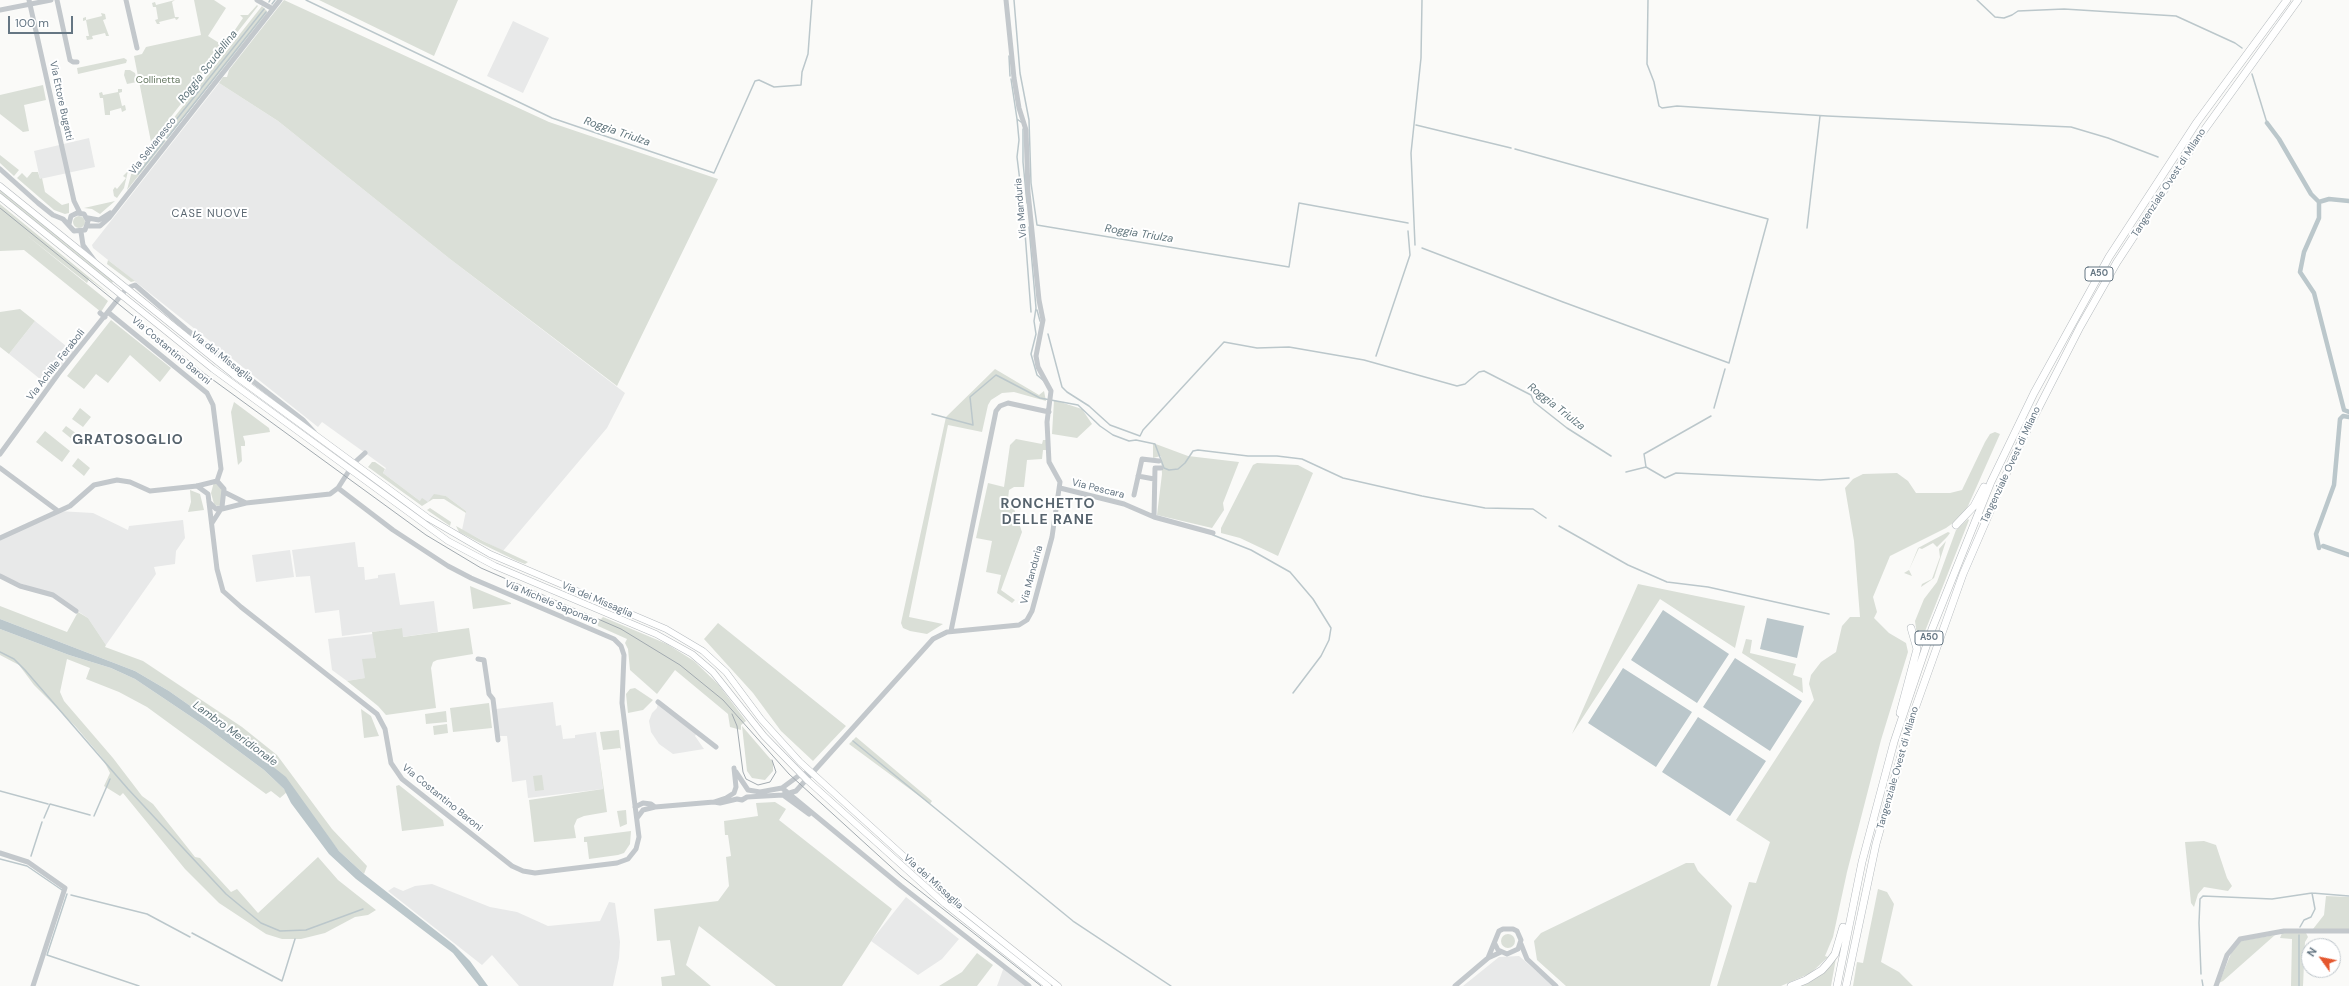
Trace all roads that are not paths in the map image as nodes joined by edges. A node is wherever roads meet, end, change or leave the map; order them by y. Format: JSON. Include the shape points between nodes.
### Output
{"nodes":[{"id":1,"x":51,"y":0,"type":"edge"},
{"id":2,"x":57,"y":0,"type":"edge"},
{"id":3,"x":126,"y":0,"type":"edge"},
{"id":4,"x":280,"y":0,"type":"edge"},
{"id":5,"x":1006,"y":0,"type":"edge"},
{"id":6,"x":2287,"y":0,"type":"edge"},
{"id":7,"x":2298,"y":0,"type":"edge"},
{"id":8,"x":30,"y":2,"type":"edge"},
{"id":9,"x":259,"y":2,"type":"edge"},
{"id":10,"x":0,"y":10,"type":"edge"},
{"id":11,"x":272,"y":11,"type":"junction"},
{"id":12,"x":137,"y":48,"type":"dead end"},
{"id":13,"x":77,"y":62,"type":"dead end"},
{"id":14,"x":0,"y":169,"type":"edge"},
{"id":15,"x":0,"y":186,"type":"edge"},
{"id":16,"x":0,"y":197,"type":"edge"},
{"id":17,"x":74,"y":201,"type":"junction"},
{"id":18,"x":114,"y":210,"type":"junction"},
{"id":19,"x":80,"y":213,"type":"junction"},
{"id":20,"x":72,"y":216,"type":"junction"},
{"id":21,"x":88,"y":218,"type":"junction"},
{"id":22,"x":63,"y":219,"type":"junction"},
{"id":23,"x":69,"y":224,"type":"junction"},
{"id":24,"x":88,"y":226,"type":"junction"},
{"id":25,"x":81,"y":232,"type":"junction"},
{"id":26,"x":97,"y":264,"type":"junction"},
{"id":27,"x":127,"y":288,"type":"junction"},
{"id":28,"x":121,"y":295,"type":"junction"},
{"id":29,"x":100,"y":313,"type":"dead end"},
{"id":30,"x":107,"y":315,"type":"junction"},
{"id":31,"x":180,"y":328,"type":"junction"},
{"id":32,"x":166,"y":330,"type":"junction"},
{"id":33,"x":1049,"y":412,"type":"junction"},
{"id":34,"x":2012,"y":438,"type":"junction"},
{"id":35,"x":365,"y":453,"type":"dead end"},
{"id":36,"x":0,"y":454,"type":"edge"},
{"id":37,"x":1159,"y":460,"type":"dead end"},
{"id":38,"x":354,"y":463,"type":"junction"},
{"id":39,"x":0,"y":468,"type":"edge"},
{"id":40,"x":1161,"y":468,"type":"dead end"},
{"id":41,"x":349,"y":469,"type":"junction"},
{"id":42,"x":1138,"y":476,"type":"junction"},
{"id":43,"x":1154,"y":479,"type":"junction"},
{"id":44,"x":217,"y":481,"type":"junction"},
{"id":45,"x":210,"y":482,"type":"junction"},
{"id":46,"x":197,"y":486,"type":"junction"},
{"id":47,"x":338,"y":488,"type":"junction"},
{"id":48,"x":1060,"y":488,"type":"junction"},
{"id":49,"x":224,"y":492,"type":"junction"},
{"id":50,"x":208,"y":494,"type":"junction"},
{"id":51,"x":1134,"y":495,"type":"dead end"},
{"id":52,"x":209,"y":502,"type":"junction"},
{"id":53,"x":246,"y":503,"type":"junction"},
{"id":54,"x":221,"y":509,"type":"junction"},
{"id":55,"x":58,"y":511,"type":"junction"},
{"id":56,"x":1154,"y":517,"type":"junction"},
{"id":57,"x":212,"y":523,"type":"junction"},
{"id":58,"x":1956,"y":525,"type":"dead end"},
{"id":59,"x":1214,"y":533,"type":"dead end"},
{"id":60,"x":0,"y":538,"type":"edge"},
{"id":61,"x":0,"y":576,"type":"edge"},
{"id":62,"x":76,"y":611,"type":"dead end"},
{"id":63,"x":1911,"y":628,"type":"dead end"},
{"id":64,"x":951,"y":631,"type":"junction"},
{"id":65,"x":478,"y":659,"type":"dead end"},
{"id":66,"x":658,"y":702,"type":"dead end"},
{"id":67,"x":498,"y":740,"type":"dead end"},
{"id":68,"x":1894,"y":742,"type":"junction"},
{"id":69,"x":716,"y":747,"type":"dead end"},
{"id":70,"x":812,"y":773,"type":"junction"},
{"id":71,"x":801,"y":774,"type":"junction"},
{"id":72,"x":807,"y":780,"type":"junction"},
{"id":73,"x":743,"y":786,"type":"junction"},
{"id":74,"x":782,"y":788,"type":"junction"},
{"id":75,"x":735,"y":790,"type":"junction"},
{"id":76,"x":748,"y":790,"type":"junction"},
{"id":77,"x":790,"y":794,"type":"junction"},
{"id":78,"x":634,"y":795,"type":"junction"},
{"id":79,"x":783,"y":795,"type":"junction"},
{"id":80,"x":747,"y":797,"type":"junction"},
{"id":81,"x":737,"y":799,"type":"junction"},
{"id":82,"x":714,"y":802,"type":"junction"},
{"id":83,"x":643,"y":803,"type":"junction"},
{"id":84,"x":635,"y":807,"type":"junction"},
{"id":85,"x":655,"y":807,"type":"junction"},
{"id":86,"x":644,"y":810,"type":"junction"},
{"id":87,"x":816,"y":817,"type":"junction"},
{"id":88,"x":637,"y":818,"type":"junction"},
{"id":89,"x":0,"y":853,"type":"edge"},
{"id":90,"x":1852,"y":906,"type":"junction"},
{"id":91,"x":2349,"y":931,"type":"edge"},
{"id":92,"x":1495,"y":944,"type":"junction"},
{"id":93,"x":1520,"y":944,"type":"junction"},
{"id":94,"x":1501,"y":952,"type":"junction"},
{"id":95,"x":1514,"y":953,"type":"junction"},
{"id":96,"x":1488,"y":958,"type":"junction"},
{"id":97,"x":1527,"y":959,"type":"junction"},
{"id":98,"x":33,"y":986,"type":"edge"},
{"id":99,"x":1029,"y":986,"type":"edge"},
{"id":100,"x":1048,"y":986,"type":"edge"},
{"id":101,"x":1058,"y":986,"type":"edge"},
{"id":102,"x":1456,"y":986,"type":"edge"},
{"id":103,"x":1556,"y":986,"type":"edge"},
{"id":104,"x":1791,"y":986,"type":"edge"},
{"id":105,"x":1837,"y":986,"type":"edge"},
{"id":106,"x":1846,"y":986,"type":"edge"},
{"id":107,"x":2216,"y":986,"type":"edge"}],
"edges":[{"from":1,"to":8,"type":"street"},
{"from":2,"to":13,"type":"street","via":[[70,60]]},
{"from":3,"to":12,"type":"street"},
{"from":4,"to":11,"type":"street","name":"Via Selvanesco"},
{"from":5,"to":33,"type":"street","name":"Via Manduria","via":[[1014,78],[1026,130],[1028,192],[1038,300],[1043,320],[1036,356],[1040,370],[1050,387]]},
{"from":6,"to":34,"type":"highway","name":"Tangenziale Ovest di Milano","number":"A50","via":[[2197,122],[2139,209],[2063,339]]},
{"from":7,"to":106,"type":"highway","name":"Tangenziale Ovest di Milano","number":"A50","via":[[2206,127],[2117,262],[2080,327],[2014,456],[1962,574],[1911,720],[1876,844]]},
{"from":8,"to":10,"type":"street"},
{"from":8,"to":17,"type":"street","name":"Via Ettore Bugatti"},
{"from":9,"to":11,"type":"street"},
{"from":11,"to":18,"type":"street","name":"Via Selvanesco"},
{"from":14,"to":22,"type":"street","via":[[53,215]]},
{"from":15,"to":26,"type":"main road","name":"Via dei Missaglia"},
{"from":16,"to":28,"type":"main road","name":"Via dei Missaglia"},
{"from":17,"to":19,"type":"street","name":"Via Ettore Bugatti"},
{"from":17,"to":20,"type":"street","name":"Via Ettore Bugatti"},
{"from":18,"to":21,"type":"street","name":"Via Selvanesco","via":[[99,220]]},
{"from":18,"to":24,"type":"street","name":"Via Selvanesco","via":[[104,224]]},
{"from":19,"to":20,"type":"street"},
{"from":19,"to":21,"type":"street"},
{"from":20,"to":22,"type":"street"},
{"from":20,"to":23,"type":"street"},
{"from":21,"to":24,"type":"street"},
{"from":22,"to":23,"type":"street"},
{"from":23,"to":25,"type":"street","via":[[73,230]]},
{"from":24,"to":25,"type":"street"},
{"from":25,"to":26,"type":"street","via":[[83,244]]},
{"from":26,"to":27,"type":"main road","name":"Via dei Missaglia"},
{"from":27,"to":28,"type":"street","name":"Via Achille Feraboli"},
{"from":27,"to":31,"type":"main road","name":"Via dei Missaglia"},
{"from":28,"to":30,"type":"street","name":"Via Achille Feraboli"},
{"from":28,"to":32,"type":"main road","name":"Via dei Missaglia"},
{"from":29,"to":30,"type":"street","name":"Via Costantino Baroni"},
{"from":30,"to":36,"type":"street","name":"Via Achille Feraboli","via":[[59,373]]},
{"from":30,"to":44,"type":"street","name":"Via Costantino Baroni","via":[[207,393],[212,404],[221,469]]},
{"from":31,"to":32,"type":"street","name":"Via dei Missaglia"},
{"from":31,"to":38,"type":"main road","name":"Via dei Missaglia","via":[[234,375]]},
{"from":32,"to":41,"type":"main road","name":"Via dei Missaglia","via":[[212,369]]},
{"from":33,"to":48,"type":"street","name":"Via Manduria","via":[[1049,462],[1060,479]]},
{"from":33,"to":64,"type":"street","via":[[1008,403],[996,411]]},
{"from":34,"to":58,"type":"highway","via":[[1974,506]]},
{"from":34,"to":68,"type":"highway","name":"Tangenziale Ovest di Milano","number":"A50","via":[[1947,590]]},
{"from":35,"to":38,"type":"street"},
{"from":37,"to":42,"type":"street","name":"Via Pescara","via":[[1142,459]]},
{"from":38,"to":41,"type":"street"},
{"from":38,"to":70,"type":"main road","name":"Via dei Missaglia","via":[[428,518],[490,554],[666,629],[692,643],[726,672],[761,719]]},
{"from":39,"to":55,"type":"street"},
{"from":40,"to":43,"type":"street","via":[[1155,468]]},
{"from":41,"to":47,"type":"street"},
{"from":41,"to":71,"type":"main road","name":"Via dei Missaglia","via":[[437,534],[468,553],[656,634],[692,654],[713,672],[764,736]]},
{"from":42,"to":43,"type":"street"},
{"from":42,"to":51,"type":"street","name":"Via Pescara"},
{"from":43,"to":56,"type":"street"},
{"from":44,"to":45,"type":"street"},
{"from":44,"to":49,"type":"street","via":[[222,484]]},
{"from":45,"to":46,"type":"street"},
{"from":45,"to":50,"type":"street","name":"Via Costantino Baroni"},
{"from":46,"to":50,"type":"street"},
{"from":46,"to":55,"type":"street","via":[[150,491],[128,481],[96,484],[77,502]]},
{"from":47,"to":53,"type":"street","via":[[330,494]]},
{"from":47,"to":78,"type":"street","name":"Via Michele Saponaro","via":[[393,530],[448,566],[619,643],[624,655],[622,703]]},
{"from":48,"to":56,"type":"street","name":"Via Pescara","via":[[1124,504]]},
{"from":48,"to":64,"type":"street","name":"Via Manduria","via":[[1052,537],[1032,611],[1027,620],[1019,625]]},
{"from":49,"to":53,"type":"street"},
{"from":49,"to":54,"type":"street"},
{"from":50,"to":52,"type":"street","name":"Via Costantino Baroni"},
{"from":52,"to":54,"type":"street","via":[[216,510]]},
{"from":52,"to":57,"type":"street","name":"Via Costantino Baroni"},
{"from":53,"to":54,"type":"street"},
{"from":54,"to":57,"type":"street"},
{"from":55,"to":60,"type":"street"},
{"from":56,"to":59,"type":"street","name":"Via Pescara"},
{"from":57,"to":88,"type":"street","name":"Via Costantino Baroni","via":[[220,584],[227,595],[374,711],[383,725],[391,763],[398,776],[512,866],[535,873],[623,861],[630,857],[638,845]]},
{"from":61,"to":62,"type":"street","via":[[20,586],[53,595]]},
{"from":63,"to":68,"type":"highway","via":[[1916,649],[1902,699]]},
{"from":64,"to":70,"type":"street","name":"Via Manduria","via":[[937,636],[929,643]]},
{"from":65,"to":67,"type":"street","via":[[484,660],[489,693],[493,699]]},
{"from":66,"to":69,"type":"street"},
{"from":68,"to":90,"type":"highway","name":"Tangenziale Ovest di Milano","number":"A50"},
{"from":70,"to":71,"type":"street"},
{"from":70,"to":72,"type":"street"},
{"from":70,"to":101,"type":"main road","name":"Via dei Missaglia","via":[[963,910]]},
{"from":71,"to":72,"type":"main road","name":"Via dei Missaglia"},
{"from":71,"to":74,"type":"street"},
{"from":72,"to":77,"type":"street"},
{"from":72,"to":100,"type":"main road","name":"Via dei Missaglia","via":[[945,904]]},
{"from":73,"to":75,"type":"street"},
{"from":73,"to":75,"type":"street","via":[[734,768]]},
{"from":73,"to":76,"type":"street"},
{"from":74,"to":76,"type":"street","via":[[760,792]]},
{"from":74,"to":77,"type":"street"},
{"from":74,"to":79,"type":"street"},
{"from":75,"to":81,"type":"street"},
{"from":75,"to":82,"type":"street"},
{"from":76,"to":80,"type":"street"},
{"from":77,"to":79,"type":"street"},
{"from":77,"to":87,"type":"street"},
{"from":78,"to":83,"type":"street"},
{"from":78,"to":84,"type":"street","name":"Via Michele Saponaro"},
{"from":79,"to":80,"type":"street"},
{"from":79,"to":87,"type":"street"},
{"from":80,"to":81,"type":"street"},
{"from":81,"to":82,"type":"street"},
{"from":82,"to":85,"type":"street"},
{"from":83,"to":84,"type":"street"},
{"from":83,"to":85,"type":"street"},
{"from":84,"to":86,"type":"street"},
{"from":84,"to":88,"type":"street","name":"Via Costantino Baroni"},
{"from":85,"to":86,"type":"street"},
{"from":86,"to":88,"type":"street"},
{"from":87,"to":99,"type":"street"},
{"from":89,"to":98,"type":"street","via":[[28,862],[65,888]]},
{"from":90,"to":104,"type":"highway","via":[[1837,948],[1829,962],[1822,970]]},
{"from":90,"to":105,"type":"highway","name":"Tangenziale Ovest di Milano","number":"A50"},
{"from":91,"to":107,"type":"street","via":[[2284,931],[2240,939],[2227,955]]},
{"from":92,"to":93,"type":"street","via":[[1499,931],[1508,928],[1520,935]]},
{"from":92,"to":94,"type":"street"},
{"from":92,"to":96,"type":"street"},
{"from":93,"to":95,"type":"street"},
{"from":93,"to":97,"type":"street"},
{"from":94,"to":95,"type":"street"},
{"from":94,"to":96,"type":"street"},
{"from":95,"to":97,"type":"street"},
{"from":96,"to":102,"type":"street"},
{"from":97,"to":103,"type":"street"}]}
